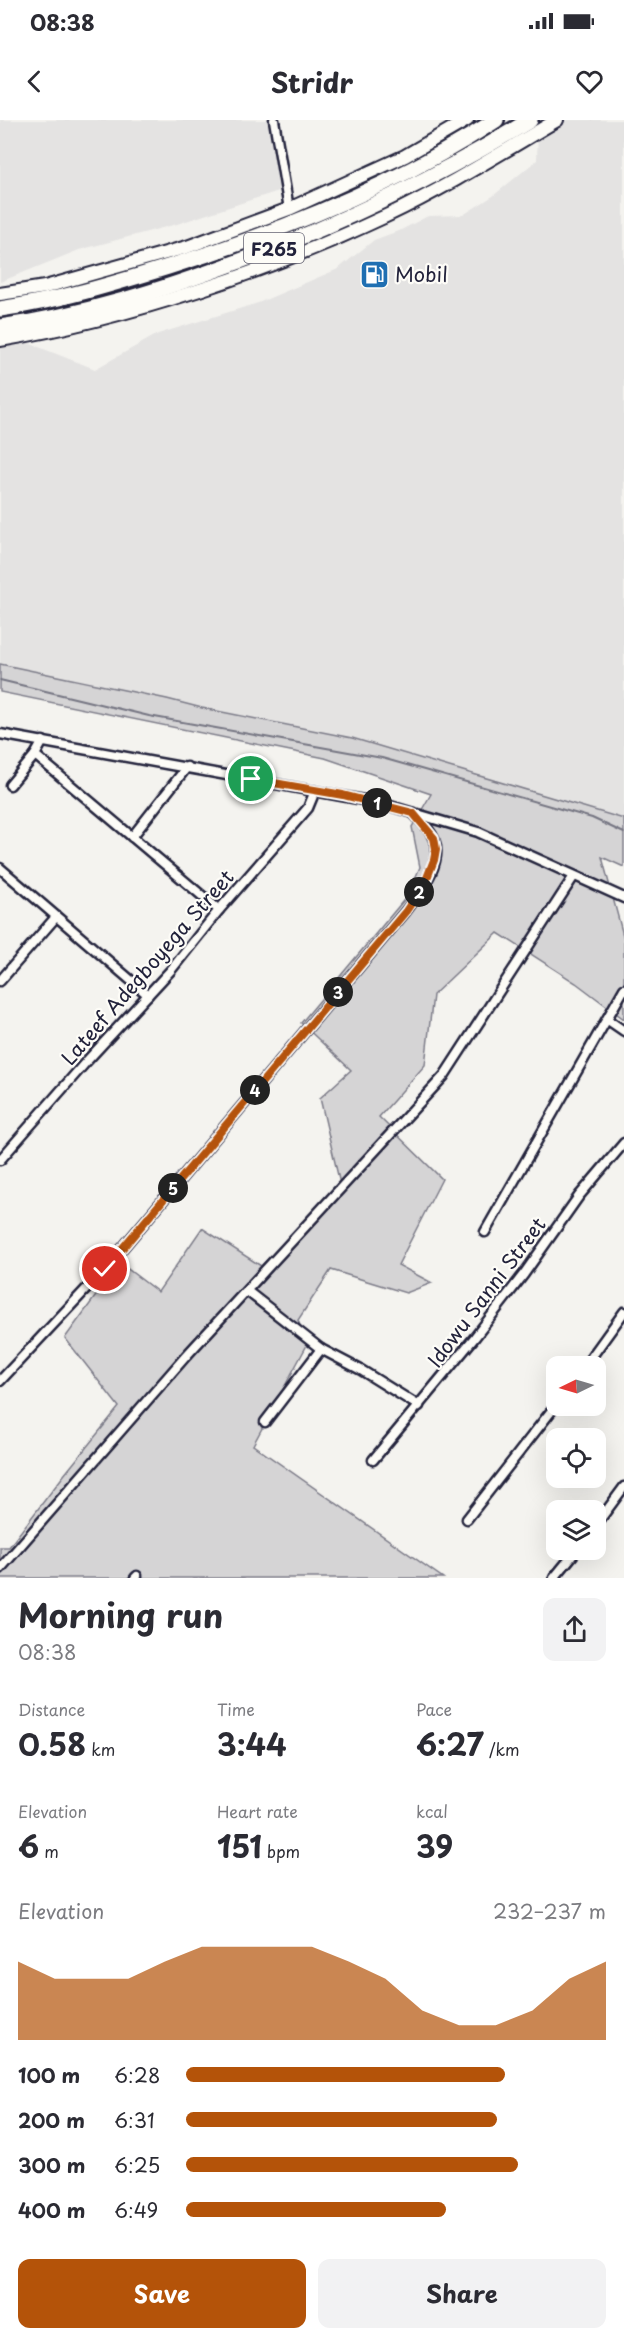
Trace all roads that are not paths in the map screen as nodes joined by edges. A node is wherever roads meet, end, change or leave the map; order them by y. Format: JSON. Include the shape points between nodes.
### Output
{"nodes":[{"id":1,"x":274,"y":120,"type":"edge"},
{"id":2,"x":467,"y":120,"type":"edge"},
{"id":3,"x":496,"y":120,"type":"edge"},
{"id":4,"x":530,"y":120,"type":"edge"},
{"id":5,"x":557,"y":120,"type":"edge"},
{"id":6,"x":289,"y":209,"type":"junction"},
{"id":7,"x":308,"y":209,"type":"junction"},
{"id":8,"x":0,"y":294,"type":"edge"},
{"id":9,"x":120,"y":307,"type":"junction"},
{"id":10,"x":0,"y":309,"type":"edge"},
{"id":11,"x":0,"y":327,"type":"edge"},
{"id":12,"x":0,"y":340,"type":"edge"},
{"id":13,"x":0,"y":734,"type":"edge"},
{"id":14,"x":43,"y":741,"type":"junction"},
{"id":15,"x":35,"y":755,"type":"junction"},
{"id":16,"x":187,"y":767,"type":"junction"},
{"id":17,"x":10,"y":785,"type":"dead end"},
{"id":18,"x":315,"y":791,"type":"junction"},
{"id":19,"x":413,"y":813,"type":"junction"},
{"id":20,"x":132,"y":837,"type":"junction"},
{"id":21,"x":0,"y":868,"type":"edge"},
{"id":22,"x":574,"y":876,"type":"junction"},
{"id":23,"x":624,"y":898,"type":"edge"},
{"id":24,"x":219,"y":910,"type":"junction"},
{"id":25,"x":56,"y":917,"type":"junction"},
{"id":26,"x":0,"y":981,"type":"edge"},
{"id":27,"x":624,"y":989,"type":"edge"},
{"id":28,"x":148,"y":995,"type":"junction"},
{"id":29,"x":608,"y":1020,"type":"junction"},
{"id":30,"x":624,"y":1031,"type":"edge"},
{"id":31,"x":624,"y":1143,"type":"edge"},
{"id":32,"x":0,"y":1161,"type":"edge"},
{"id":33,"x":485,"y":1232,"type":"dead end"},
{"id":34,"x":247,"y":1291,"type":"junction"},
{"id":35,"x":624,"y":1312,"type":"edge"},
{"id":36,"x":321,"y":1349,"type":"junction"},
{"id":37,"x":592,"y":1356,"type":"edge"},
{"id":38,"x":0,"y":1381,"type":"edge"},
{"id":39,"x":419,"y":1406,"type":"junction"},
{"id":40,"x":547,"y":1416,"type":"edge"},
{"id":41,"x":265,"y":1422,"type":"dead end"},
{"id":42,"x":373,"y":1461,"type":"dead end"},
{"id":43,"x":624,"y":1487,"type":"edge"},
{"id":44,"x":606,"y":1511,"type":"edge"},
{"id":45,"x":467,"y":1519,"type":"dead end"},
{"id":46,"x":569,"y":1560,"type":"edge"},
{"id":47,"x":0,"y":1569,"type":"edge"},
{"id":48,"x":554,"y":1578,"type":"edge"}],
"edges":[{"from":1,"to":6,"type":"street"},
{"from":2,"to":7,"type":"main road"},
{"from":3,"to":7,"type":"highway","number":"F265","via":[[410,168]]},
{"from":4,"to":9,"type":"highway","number":"F265","via":[[416,185],[310,234]]},
{"from":5,"to":9,"type":"main road","via":[[387,216],[317,246],[248,273]]},
{"from":6,"to":7,"type":"main road"},
{"from":6,"to":8,"type":"main road","via":[[187,247],[45,287]]},
{"from":7,"to":10,"type":"highway","number":"F265","via":[[223,250],[111,285]]},
{"from":9,"to":11,"type":"highway","number":"F265"},
{"from":9,"to":12,"type":"main road"},
{"from":13,"to":14,"type":"street"},
{"from":14,"to":15,"type":"street"},
{"from":14,"to":16,"type":"street"},
{"from":15,"to":17,"type":"street"},
{"from":15,"to":20,"type":"street"},
{"from":16,"to":18,"type":"street"},
{"from":16,"to":20,"type":"street"},
{"from":18,"to":19,"type":"street"},
{"from":18,"to":24,"type":"street","name":"Lateef Adegboyega Street","via":[[308,808]]},
{"from":19,"to":22,"type":"street","via":[[478,832]]},
{"from":19,"to":38,"type":"street","via":[[434,838],[436,849],[425,883],[406,911],[105,1269]]},
{"from":20,"to":24,"type":"street"},
{"from":21,"to":25,"type":"street"},
{"from":22,"to":23,"type":"street"},
{"from":22,"to":34,"type":"street","via":[[444,1076]]},
{"from":24,"to":28,"type":"street","name":"Lateef Adegboyega Street"},
{"from":25,"to":26,"type":"street"},
{"from":25,"to":28,"type":"street"},
{"from":27,"to":29,"type":"street"},
{"from":28,"to":32,"type":"street","name":"Lateef Adegboyega Street"},
{"from":29,"to":30,"type":"street"},
{"from":29,"to":33,"type":"street"},
{"from":31,"to":39,"type":"street","name":"Idowu Sanni Street"},
{"from":34,"to":36,"type":"street"},
{"from":34,"to":47,"type":"street"},
{"from":35,"to":37,"type":"street"},
{"from":36,"to":39,"type":"street"},
{"from":36,"to":41,"type":"street"},
{"from":39,"to":42,"type":"street","name":"Idowu Sanni Street"},
{"from":40,"to":45,"type":"street"},
{"from":43,"to":44,"type":"street"},
{"from":46,"to":48,"type":"street"}]}
